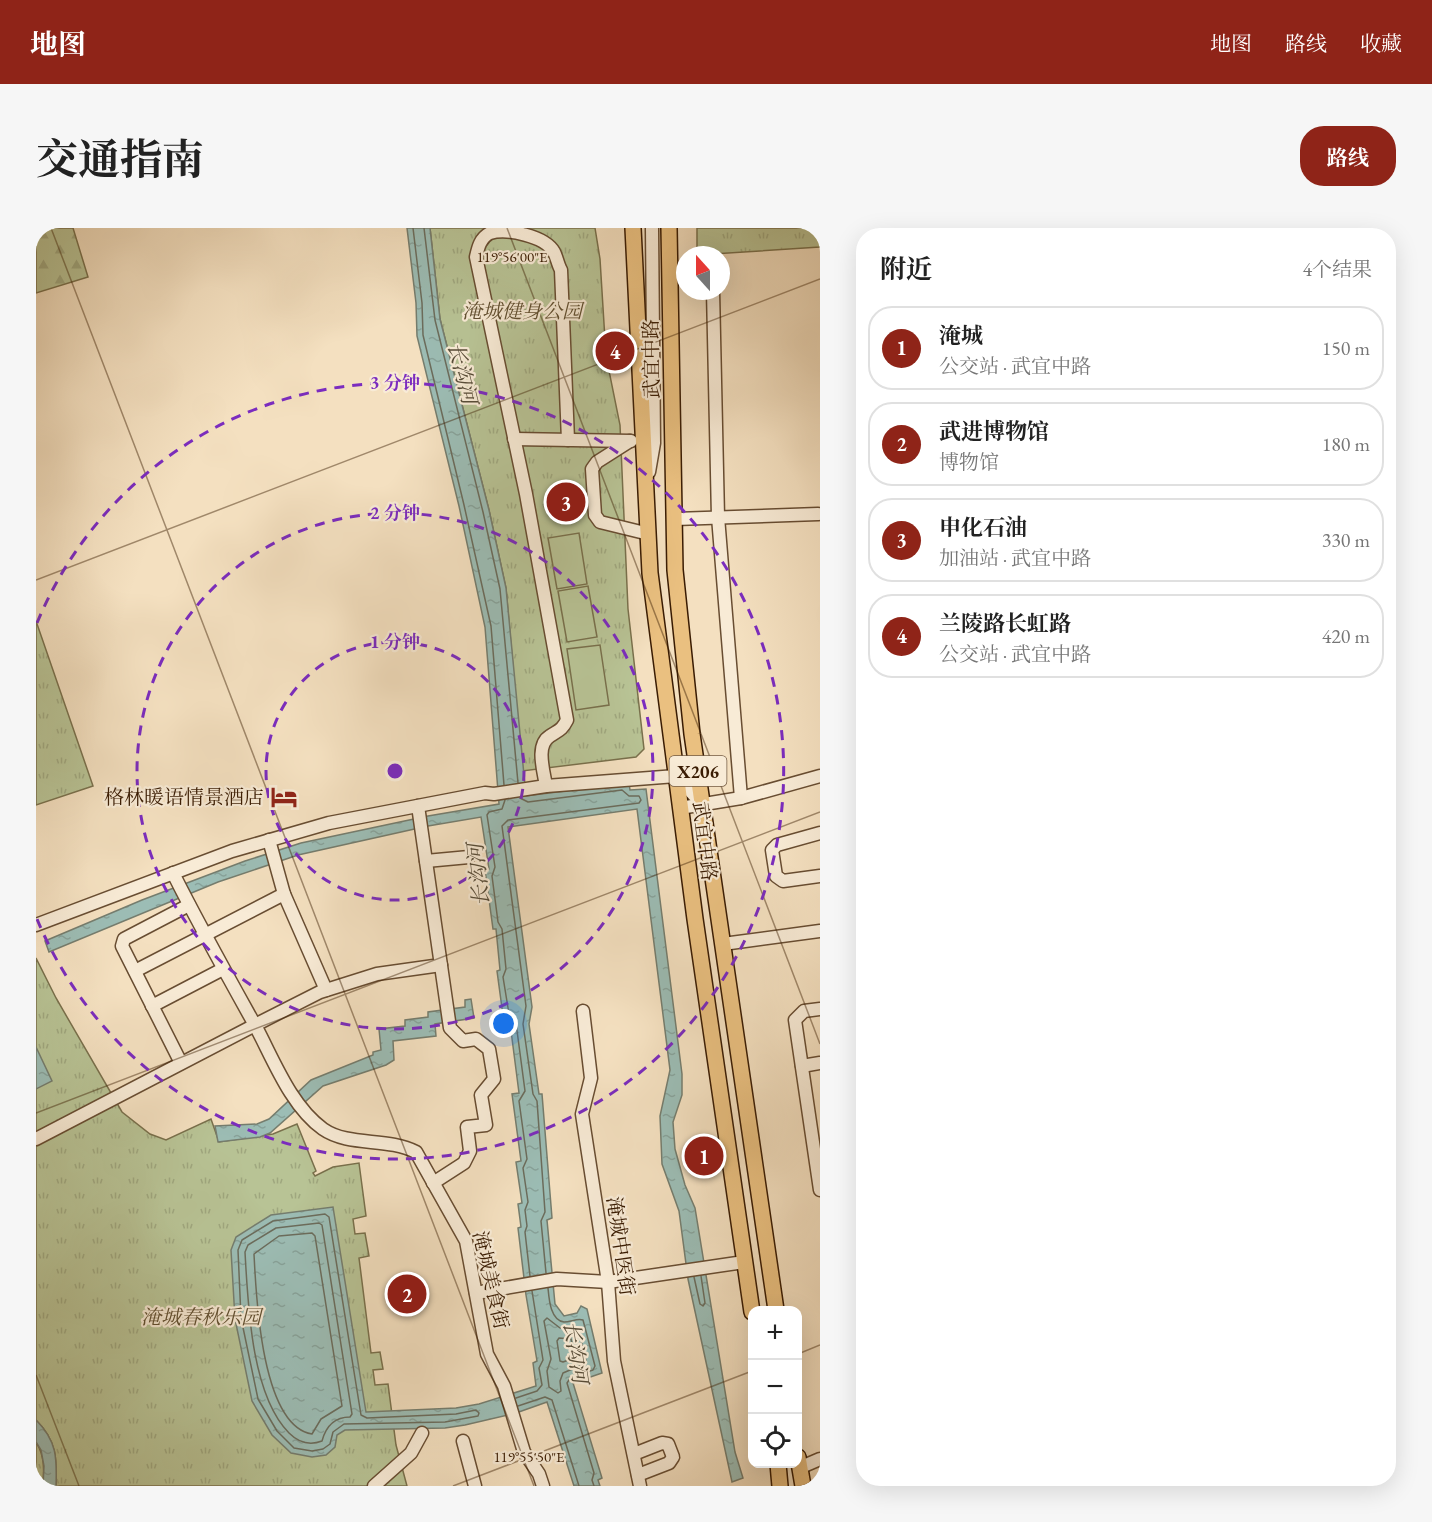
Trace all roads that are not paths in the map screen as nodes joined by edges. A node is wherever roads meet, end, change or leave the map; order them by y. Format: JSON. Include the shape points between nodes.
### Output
{"nodes":[{"id":1,"x":624,"y":228,"type":"edge"},
{"id":2,"x":633,"y":228,"type":"edge"},
{"id":3,"x":652,"y":228,"type":"edge"},
{"id":4,"x":670,"y":228,"type":"edge"},
{"id":5,"x":635,"y":252,"type":"junction"},
{"id":6,"x":713,"y":300,"type":"edge"},
{"id":7,"x":514,"y":439,"type":"junction"},
{"id":8,"x":568,"y":440,"type":"junction"},
{"id":9,"x":637,"y":441,"type":"junction"},
{"id":10,"x":647,"y":488,"type":"junction"},
{"id":11,"x":818,"y":514,"type":"dead end"},
{"id":12,"x":718,"y":517,"type":"junction"},
{"id":13,"x":675,"y":519,"type":"junction"},
{"id":14,"x":649,"y":534,"type":"junction"},
{"id":15,"x":676,"y":776,"type":"junction"},
{"id":16,"x":820,"y":776,"type":"edge"},
{"id":17,"x":546,"y":786,"type":"junction"},
{"id":18,"x":741,"y":798,"type":"junction"},
{"id":19,"x":418,"y":806,"type":"junction"},
{"id":20,"x":704,"y":806,"type":"junction"},
{"id":21,"x":680,"y":808,"type":"junction"},
{"id":22,"x":820,"y":833,"type":"edge"},
{"id":23,"x":269,"y":840,"type":"junction"},
{"id":24,"x":469,"y":857,"type":"dead end"},
{"id":25,"x":426,"y":861,"type":"junction"},
{"id":26,"x":173,"y":873,"type":"junction"},
{"id":27,"x":820,"y":876,"type":"edge"},
{"id":28,"x":284,"y":894,"type":"junction"},
{"id":29,"x":189,"y":905,"type":"junction"},
{"id":30,"x":36,"y":925,"type":"edge"},
{"id":31,"x":820,"y":931,"type":"edge"},
{"id":32,"x":204,"y":935,"type":"junction"},
{"id":33,"x":723,"y":944,"type":"junction"},
{"id":34,"x":441,"y":965,"type":"junction"},
{"id":35,"x":223,"y":969,"type":"junction"},
{"id":36,"x":135,"y":971,"type":"junction"},
{"id":37,"x":326,"y":990,"type":"junction"},
{"id":38,"x":153,"y":1006,"type":"junction"},
{"id":39,"x":820,"y":1009,"type":"edge"},
{"id":40,"x":583,"y":1011,"type":"dead end"},
{"id":41,"x":255,"y":1024,"type":"junction"},
{"id":42,"x":181,"y":1063,"type":"junction"},
{"id":43,"x":820,"y":1063,"type":"edge"},
{"id":44,"x":802,"y":1066,"type":"junction"},
{"id":45,"x":815,"y":1113,"type":"edge"},
{"id":46,"x":36,"y":1139,"type":"edge"},
{"id":47,"x":433,"y":1183,"type":"junction"},
{"id":48,"x":820,"y":1190,"type":"edge"},
{"id":49,"x":744,"y":1262,"type":"junction"},
{"id":50,"x":608,"y":1282,"type":"junction"},
{"id":51,"x":476,"y":1293,"type":"junction"},
{"id":52,"x":752,"y":1306,"type":"edge"},
{"id":53,"x":775,"y":1306,"type":"edge"},
{"id":54,"x":422,"y":1433,"type":"dead end"},
{"id":55,"x":463,"y":1442,"type":"dead end"},
{"id":56,"x":634,"y":1454,"type":"junction"},
{"id":57,"x":820,"y":1460,"type":"edge"},
{"id":58,"x":802,"y":1462,"type":"edge"},
{"id":59,"x":778,"y":1468,"type":"edge"},
{"id":60,"x":799,"y":1468,"type":"edge"},
{"id":61,"x":639,"y":1481,"type":"edge"},
{"id":62,"x":377,"y":1485,"type":"edge"},
{"id":63,"x":475,"y":1486,"type":"edge"},
{"id":64,"x":543,"y":1486,"type":"edge"},
{"id":65,"x":780,"y":1486,"type":"edge"},
{"id":66,"x":803,"y":1486,"type":"edge"}],
"edges":[{"from":1,"to":5,"type":"main road"},
{"from":2,"to":5,"type":"main road","name":"武宜中路","number":"X206"},
{"from":3,"to":10,"type":"street","via":[[654,443]]},
{"from":4,"to":13,"type":"main road","name":"武宜中路","number":"X206"},
{"from":5,"to":9,"type":"main road","name":"武宜中路","number":"X206"},
{"from":6,"to":12,"type":"street"},
{"from":7,"to":8,"type":"street"},
{"from":7,"to":8,"type":"street","via":[[476,257],[480,242],[490,233],[500,231],[529,233],[553,250],[561,270]]},
{"from":7,"to":17,"type":"street","via":[[567,720],[562,730],[547,737],[541,749]]},
{"from":8,"to":9,"type":"street"},
{"from":9,"to":10,"type":"main road","name":"武宜中路","number":"X206"},
{"from":9,"to":14,"type":"street","via":[[597,462],[592,469],[595,515],[600,522]]},
{"from":10,"to":14,"type":"main road","name":"武宜中路","number":"X206"},
{"from":11,"to":12,"type":"street"},
{"from":12,"to":13,"type":"street"},
{"from":12,"to":18,"type":"street"},
{"from":13,"to":20,"type":"main road","name":"武宜中路","number":"X206","via":[[675,570],[692,734]]},
{"from":14,"to":15,"type":"main road","name":"武宜中路","number":"X206"},
{"from":15,"to":17,"type":"street"},
{"from":15,"to":20,"type":"street"},
{"from":15,"to":21,"type":"main road","name":"武宜中路","number":"X206"},
{"from":16,"to":18,"type":"street"},
{"from":17,"to":19,"type":"street"},
{"from":18,"to":20,"type":"street"},
{"from":19,"to":23,"type":"street","via":[[329,823]]},
{"from":19,"to":25,"type":"street"},
{"from":20,"to":21,"type":"street"},
{"from":20,"to":33,"type":"main road","name":"武宜中路","number":"X206"},
{"from":21,"to":49,"type":"main road","name":"武宜中路","number":"X206"},
{"from":22,"to":27,"type":"street","via":[[777,845],[772,850],[777,876],[783,881]]},
{"from":23,"to":26,"type":"street"},
{"from":23,"to":28,"type":"street"},
{"from":24,"to":25,"type":"street"},
{"from":25,"to":34,"type":"street"},
{"from":26,"to":29,"type":"street","name":"淹城美食街"},
{"from":26,"to":30,"type":"street"},
{"from":28,"to":32,"type":"street"},
{"from":28,"to":37,"type":"street"},
{"from":29,"to":32,"type":"street","name":"淹城美食街"},
{"from":29,"to":36,"type":"street","via":[[124,939],[122,946]]},
{"from":31,"to":33,"type":"street"},
{"from":32,"to":35,"type":"street","name":"淹城美食街"},
{"from":32,"to":36,"type":"street"},
{"from":33,"to":53,"type":"main road","name":"武宜中路","number":"X206"},
{"from":34,"to":37,"type":"street","via":[[378,974]]},
{"from":34,"to":47,"type":"street","via":[[450,1028],[463,1041],[476,1039],[489,1049],[494,1079],[481,1095],[486,1125],[468,1127],[470,1151],[464,1163]]},
{"from":35,"to":38,"type":"street"},
{"from":35,"to":41,"type":"street","name":"淹城美食街"},
{"from":36,"to":38,"type":"street"},
{"from":37,"to":41,"type":"street"},
{"from":38,"to":42,"type":"street"},
{"from":39,"to":44,"type":"street","via":[[804,1011],[795,1020]]},
{"from":40,"to":50,"type":"street","name":"淹城中医街","via":[[591,1078],[582,1114]]},
{"from":41,"to":42,"type":"street"},
{"from":41,"to":47,"type":"street","name":"淹城美食街","via":[[306,1114],[325,1131],[350,1140],[402,1145],[416,1152]]},
{"from":42,"to":46,"type":"street"},
{"from":43,"to":44,"type":"street"},
{"from":44,"to":45,"type":"street"},
{"from":45,"to":48,"type":"street"},
{"from":47,"to":51,"type":"street","name":"淹城美食街","via":[[466,1241]]},
{"from":49,"to":50,"type":"street"},
{"from":49,"to":52,"type":"main road","name":"武宜中路","number":"X206"},
{"from":50,"to":51,"type":"street","via":[[557,1280]]},
{"from":50,"to":56,"type":"street","name":"淹城中医街","via":[[614,1361]]},
{"from":51,"to":64,"type":"street","name":"淹城美食街","via":[[487,1354],[504,1386],[524,1452]]},
{"from":54,"to":62,"type":"street","via":[[411,1452]]},
{"from":55,"to":63,"type":"street"},
{"from":56,"to":61,"type":"street","name":"淹城中医街"},
{"from":56,"to":61,"type":"street","via":[[662,1443],[668,1444],[673,1457]]},
{"from":57,"to":58,"type":"street"},
{"from":59,"to":65,"type":"main road"},
{"from":60,"to":66,"type":"main road"}]}
